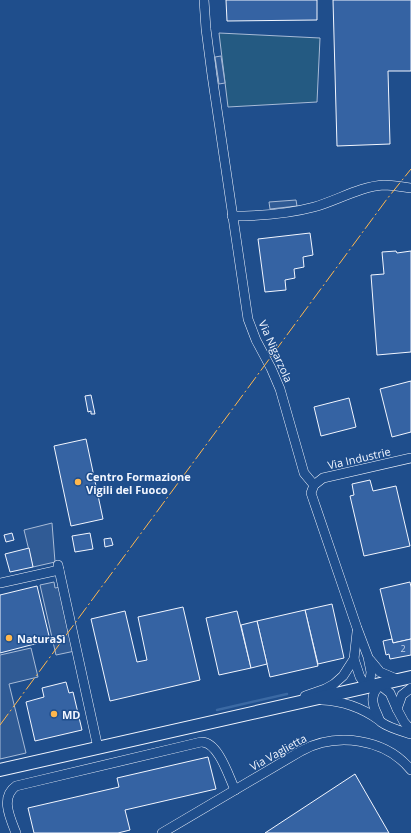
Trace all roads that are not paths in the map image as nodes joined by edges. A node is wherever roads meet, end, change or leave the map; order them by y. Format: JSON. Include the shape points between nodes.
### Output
{"nodes":[{"id":1,"x":204,"y":0,"type":"edge"},
{"id":2,"x":411,"y":188,"type":"edge"},
{"id":3,"x":232,"y":216,"type":"junction"},
{"id":4,"x":411,"y":458,"type":"edge"},
{"id":5,"x":314,"y":485,"type":"junction"},
{"id":6,"x":0,"y":583,"type":"edge"},
{"id":7,"x":357,"y":628,"type":"junction"},
{"id":8,"x":368,"y":657,"type":"junction"},
{"id":9,"x":354,"y":659,"type":"junction"},
{"id":10,"x":411,"y":677,"type":"edge"},
{"id":11,"x":399,"y":680,"type":"junction"},
{"id":12,"x":380,"y":685,"type":"junction"},
{"id":13,"x":367,"y":687,"type":"junction"},
{"id":14,"x":411,"y":688,"type":"edge"},
{"id":15,"x":311,"y":700,"type":"junction"},
{"id":16,"x":290,"y":704,"type":"junction"},
{"id":17,"x":397,"y":709,"type":"junction"},
{"id":18,"x":380,"y":721,"type":"junction"},
{"id":19,"x":411,"y":730,"type":"edge"},
{"id":20,"x":411,"y":734,"type":"edge"},
{"id":21,"x":98,"y":748,"type":"junction"},
{"id":22,"x":0,"y":770,"type":"edge"},
{"id":23,"x":411,"y":770,"type":"edge"},
{"id":24,"x":235,"y":790,"type":"junction"},
{"id":25,"x":16,"y":833,"type":"edge"},
{"id":26,"x":162,"y":833,"type":"edge"}],
"edges":[{"from":1,"to":3,"type":"street","name":"Via Nigarzola"},
{"from":2,"to":3,"type":"street","via":[[380,186],[297,211]]},
{"from":3,"to":5,"type":"street","name":"Via Nigarzola","via":[[248,319],[280,389],[304,474]]},
{"from":4,"to":5,"type":"street","name":"Via Industrie","via":[[323,478]]},
{"from":5,"to":7,"type":"street","via":[[311,493]]},
{"from":6,"to":21,"type":"street","via":[[58,568]]},
{"from":7,"to":8,"type":"street"},
{"from":7,"to":9,"type":"street"},
{"from":8,"to":11,"type":"street","via":[[380,672]]},
{"from":8,"to":13,"type":"street","via":[[370,675]]},
{"from":9,"to":13,"type":"street"},
{"from":9,"to":16,"type":"street","via":[[343,676],[334,684]]},
{"from":10,"to":11,"type":"main road"},
{"from":11,"to":12,"type":"main road"},
{"from":12,"to":13,"type":"main road"},
{"from":12,"to":17,"type":"street","via":[[390,693]]},
{"from":12,"to":18,"type":"street","via":[[372,698]]},
{"from":13,"to":15,"type":"main road"},
{"from":14,"to":17,"type":"street","via":[[402,695]]},
{"from":15,"to":16,"type":"main road"},
{"from":15,"to":18,"type":"street","via":[[348,703]]},
{"from":16,"to":21,"type":"main road"},
{"from":17,"to":19,"type":"street"},
{"from":18,"to":20,"type":"street"},
{"from":21,"to":22,"type":"main road"},
{"from":23,"to":24,"type":"street","name":"Via Vaglietta","via":[[396,756],[371,744],[356,741],[328,742],[304,750]]},
{"from":24,"to":25,"type":"street","via":[[216,750],[208,743],[201,742],[16,786],[9,792],[6,804]]},
{"from":24,"to":26,"type":"street","name":"Via Vaglietta"}]}
